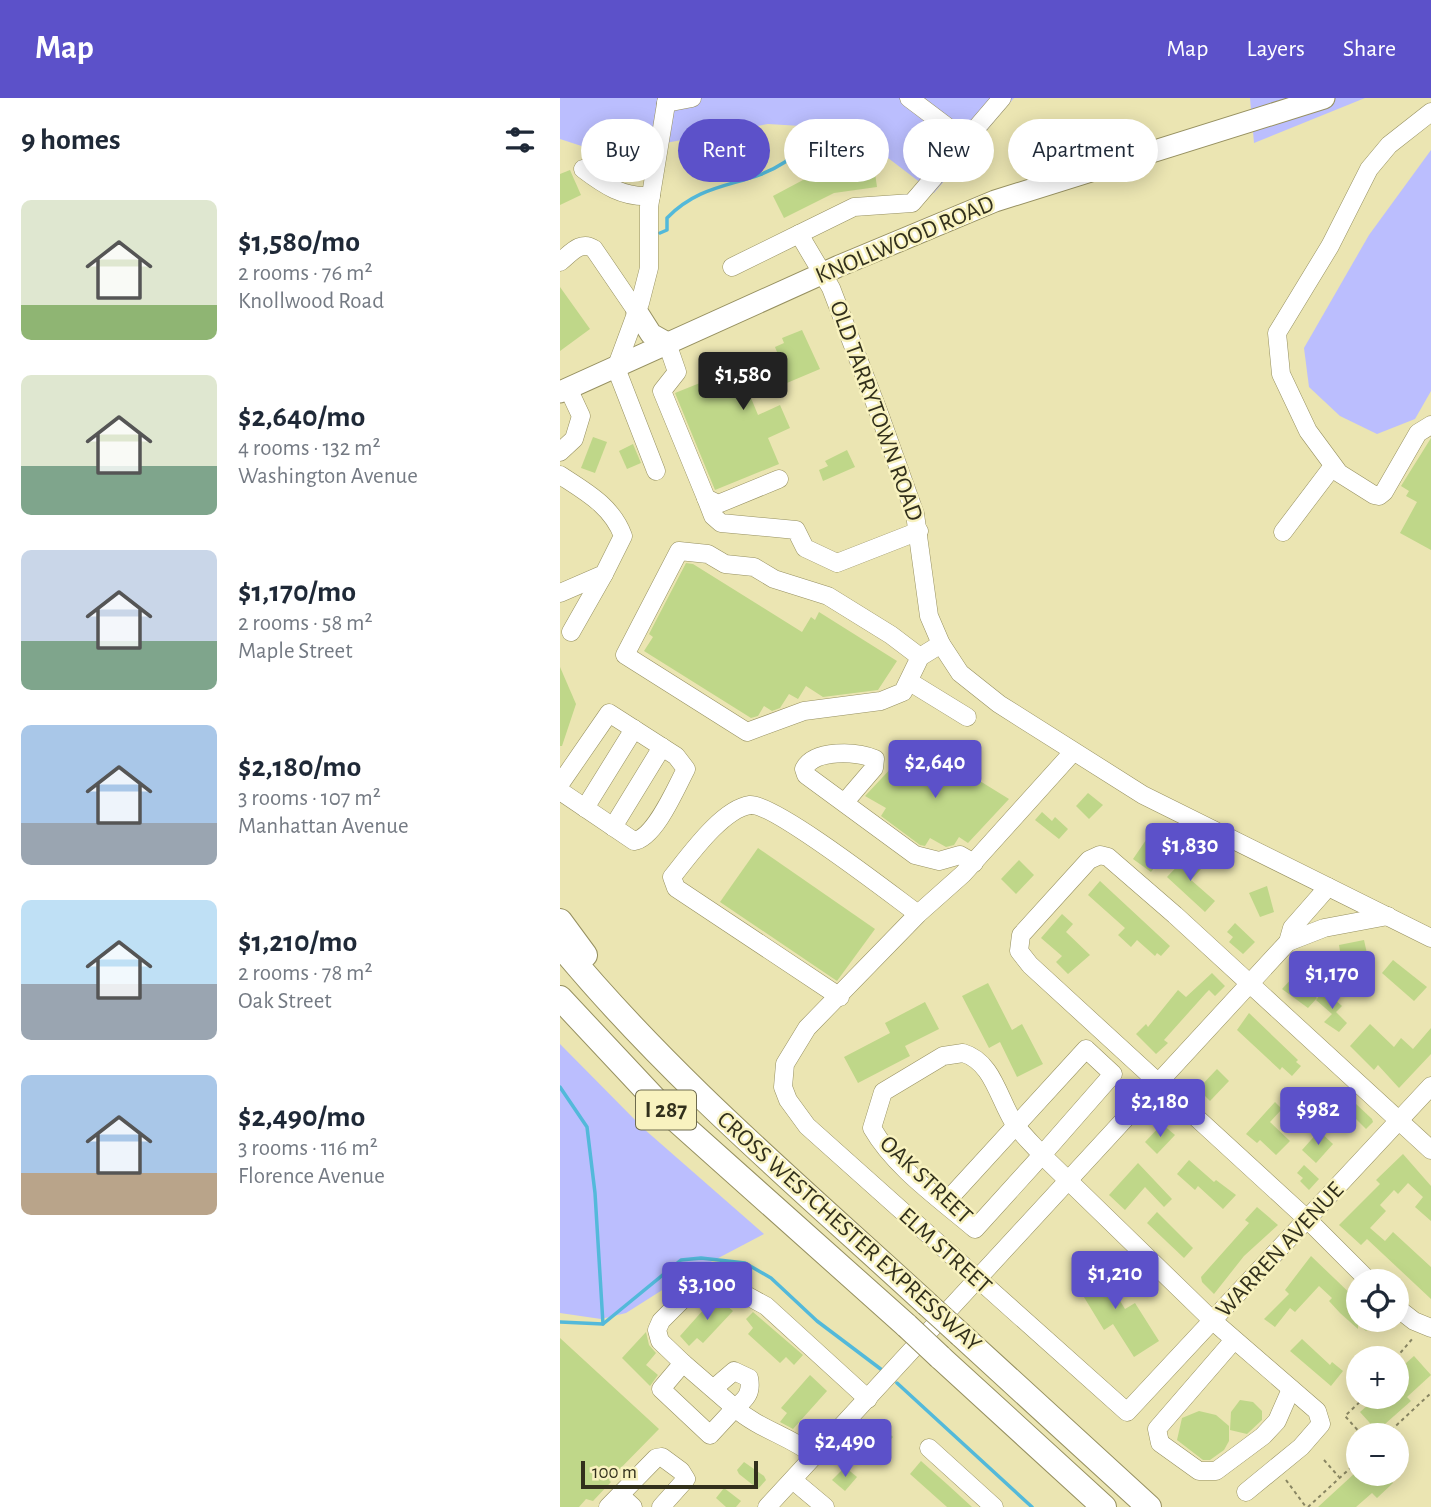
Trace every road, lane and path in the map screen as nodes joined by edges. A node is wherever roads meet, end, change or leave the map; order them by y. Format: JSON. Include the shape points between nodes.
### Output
{"nodes":[{"id":1,"x":692,"y":98,"type":"edge"},
{"id":2,"x":909,"y":98,"type":"edge"},
{"id":3,"x":1002,"y":98,"type":"edge"},
{"id":4,"x":1324,"y":98,"type":"edge"},
{"id":5,"x":666,"y":100,"type":"edge"},
{"id":6,"x":1431,"y":112,"type":"edge"},
{"id":7,"x":937,"y":119,"type":"edge"},
{"id":8,"x":984,"y":119,"type":"edge"},
{"id":9,"x":601,"y":182,"type":"edge"},
{"id":10,"x":930,"y":182,"type":"edge"},
{"id":11,"x":651,"y":196,"type":"junction"},
{"id":12,"x":799,"y":234,"type":"junction"},
{"id":13,"x":560,"y":262,"type":"edge"},
{"id":14,"x":732,"y":267,"type":"dead end"},
{"id":15,"x":823,"y":273,"type":"junction"},
{"id":16,"x":637,"y":312,"type":"junction"},
{"id":17,"x":667,"y":343,"type":"junction"},
{"id":18,"x":616,"y":368,"type":"junction"},
{"id":19,"x":564,"y":391,"type":"edge"},
{"id":20,"x":1431,"y":425,"type":"edge"},
{"id":21,"x":560,"y":452,"type":"edge"},
{"id":22,"x":1332,"y":466,"type":"junction"},
{"id":23,"x":656,"y":471,"type":"dead end"},
{"id":24,"x":560,"y":475,"type":"edge"},
{"id":25,"x":779,"y":479,"type":"dead end"},
{"id":26,"x":706,"y":498,"type":"junction"},
{"id":27,"x":919,"y":531,"type":"junction"},
{"id":28,"x":1283,"y":532,"type":"dead end"},
{"id":29,"x":604,"y":575,"type":"junction"},
{"id":30,"x":560,"y":593,"type":"edge"},
{"id":31,"x":571,"y":632,"type":"dead end"},
{"id":32,"x":941,"y":644,"type":"junction"},
{"id":33,"x":920,"y":657,"type":"junction"},
{"id":34,"x":910,"y":682,"type":"junction"},
{"id":35,"x":967,"y":717,"type":"dead end"},
{"id":36,"x":634,"y":729,"type":"junction"},
{"id":37,"x":662,"y":747,"type":"junction"},
{"id":38,"x":1073,"y":752,"type":"junction"},
{"id":39,"x":560,"y":784,"type":"edge"},
{"id":40,"x":560,"y":792,"type":"edge"},
{"id":41,"x":845,"y":803,"type":"dead end"},
{"id":42,"x":585,"y":808,"type":"junction"},
{"id":43,"x":613,"y":827,"type":"junction"},
{"id":44,"x":974,"y":863,"type":"junction"},
{"id":45,"x":1328,"y":887,"type":"junction"},
{"id":46,"x":1354,"y":900,"type":"junction"},
{"id":47,"x":918,"y":914,"type":"junction"},
{"id":48,"x":1388,"y":916,"type":"junction"},
{"id":49,"x":560,"y":922,"type":"edge"},
{"id":50,"x":1343,"y":923,"type":"junction"},
{"id":51,"x":1431,"y":938,"type":"edge"},
{"id":52,"x":1288,"y":942,"type":"junction"},
{"id":53,"x":560,"y":945,"type":"edge"},
{"id":54,"x":1250,"y":983,"type":"junction"},
{"id":55,"x":560,"y":998,"type":"edge"},
{"id":56,"x":835,"y":1002,"type":"junction"},
{"id":57,"x":560,"y":1016,"type":"edge"},
{"id":58,"x":658,"y":1054,"type":"junction"},
{"id":59,"x":633,"y":1078,"type":"junction"},
{"id":60,"x":1159,"y":1083,"type":"junction"},
{"id":61,"x":1431,"y":1086,"type":"edge"},
{"id":62,"x":1400,"y":1122,"type":"junction"},
{"id":63,"x":1015,"y":1125,"type":"junction"},
{"id":64,"x":1431,"y":1150,"type":"edge"},
{"id":65,"x":1042,"y":1155,"type":"junction"},
{"id":66,"x":1068,"y":1180,"type":"junction"},
{"id":67,"x":945,"y":1202,"type":"junction"},
{"id":68,"x":1308,"y":1220,"type":"junction"},
{"id":69,"x":1357,"y":1269,"type":"edge"},
{"id":70,"x":977,"y":1279,"type":"junction"},
{"id":71,"x":1409,"y":1317,"type":"edge"},
{"id":72,"x":1213,"y":1321,"type":"junction"},
{"id":73,"x":1427,"y":1330,"type":"edge"},
{"id":74,"x":1234,"y":1340,"type":"junction"},
{"id":75,"x":1409,"y":1346,"type":"edge"},
{"id":76,"x":683,"y":1363,"type":"junction"},
{"id":77,"x":1288,"y":1387,"type":"junction"},
{"id":78,"x":713,"y":1389,"type":"junction"},
{"id":79,"x":1431,"y":1393,"type":"edge"},
{"id":80,"x":868,"y":1399,"type":"junction"},
{"id":81,"x":735,"y":1408,"type":"junction"},
{"id":82,"x":1352,"y":1409,"type":"edge"},
{"id":83,"x":1126,"y":1412,"type":"joint"},
{"id":84,"x":1351,"y":1423,"type":"edge"},
{"id":85,"x":1399,"y":1423,"type":"edge"},
{"id":86,"x":929,"y":1447,"type":"dead end"},
{"id":87,"x":814,"y":1455,"type":"junction"},
{"id":88,"x":1324,"y":1460,"type":"dead end"},
{"id":89,"x":1346,"y":1472,"type":"edge"},
{"id":90,"x":1340,"y":1478,"type":"junction"},
{"id":91,"x":1285,"y":1480,"type":"dead end"},
{"id":92,"x":794,"y":1481,"type":"junction"},
{"id":93,"x":1246,"y":1492,"type":"dead end"},
{"id":94,"x":621,"y":1503,"type":"edge"},
{"id":95,"x":661,"y":1507,"type":"edge"},
{"id":96,"x":767,"y":1507,"type":"edge"},
{"id":97,"x":825,"y":1507,"type":"edge"},
{"id":98,"x":994,"y":1507,"type":"edge"},
{"id":99,"x":1104,"y":1507,"type":"edge"},
{"id":100,"x":1149,"y":1507,"type":"edge"},
{"id":101,"x":1307,"y":1507,"type":"edge"}],
"edges":[{"from":1,"to":5,"type":"street"},
{"from":2,"to":7,"type":"street"},
{"from":3,"to":8,"type":"street"},
{"from":4,"to":15,"type":"main road","name":"KNOLLWOOD ROAD","via":[[996,201]]},
{"from":5,"to":11,"type":"street"},
{"from":6,"to":22,"type":"street","via":[[1389,145],[1369,169],[1331,246],[1277,333],[1281,374],[1308,431]]},
{"from":9,"to":11,"type":"street","via":[[637,197]]},
{"from":10,"to":12,"type":"street","via":[[912,203],[854,208]]},
{"from":11,"to":16,"type":"street","via":[[649,268]]},
{"from":12,"to":14,"type":"street"},
{"from":12,"to":15,"type":"street","name":"OLD TARRYTOWN ROAD"},
{"from":13,"to":16,"type":"street","via":[[588,245]]},
{"from":15,"to":17,"type":"main road","name":"KNOLLWOOD ROAD"},
{"from":15,"to":27,"type":"street","name":"OLD TARRYTOWN ROAD","via":[[880,416]]},
{"from":16,"to":17,"type":"main road","via":[[652,334]]},
{"from":16,"to":18,"type":"street"},
{"from":17,"to":18,"type":"main road","name":"KNOLLWOOD ROAD"},
{"from":17,"to":26,"type":"street","via":[[677,372],[662,391]]},
{"from":18,"to":19,"type":"main road","name":"KNOLLWOOD ROAD"},
{"from":18,"to":23,"type":"street"},
{"from":19,"to":21,"type":"street","via":[[581,416],[574,439]]},
{"from":20,"to":22,"type":"street","via":[[1418,433],[1379,496]]},
{"from":22,"to":28,"type":"street"},
{"from":24,"to":29,"type":"street","via":[[600,501],[616,518],[623,536]]},
{"from":25,"to":26,"type":"street","via":[[718,504]]},
{"from":26,"to":27,"type":"street","via":[[721,523],[796,530],[805,548],[837,563]]},
{"from":27,"to":32,"type":"street","name":"OLD TARRYTOWN ROAD","via":[[924,594]]},
{"from":29,"to":30,"type":"street"},
{"from":29,"to":31,"type":"street"},
{"from":32,"to":33,"type":"street"},
{"from":32,"to":38,"type":"street","name":"OLD TARRYTOWN ROAD","via":[[975,686]]},
{"from":33,"to":34,"type":"street"},
{"from":33,"to":34,"type":"street","via":[[828,596],[774,579],[754,567],[679,551],[625,655],[747,732],[804,711],[881,701],[903,692]]},
{"from":34,"to":35,"type":"street"},
{"from":36,"to":37,"type":"street"},
{"from":36,"to":39,"type":"street","via":[[609,713],[604,716]]},
{"from":36,"to":42,"type":"street"},
{"from":37,"to":43,"type":"street"},
{"from":37,"to":43,"type":"street","via":[[686,769],[652,831],[634,841]]},
{"from":38,"to":44,"type":"street"},
{"from":38,"to":45,"type":"street","name":"OLD TARRYTOWN ROAD","via":[[1143,795]]},
{"from":40,"to":42,"type":"street"},
{"from":41,"to":44,"type":"street","via":[[915,855],[939,861],[960,855]]},
{"from":42,"to":43,"type":"street"},
{"from":44,"to":47,"type":"street"},
{"from":45,"to":46,"type":"street","name":"OLD TARRYTOWN ROAD"},
{"from":45,"to":52,"type":"street","via":[[1292,928]]},
{"from":46,"to":48,"type":"street","name":"OLD TARRYTOWN ROAD"},
{"from":46,"to":50,"type":"street"},
{"from":47,"to":56,"type":"street"},
{"from":47,"to":56,"type":"street","via":[[799,829],[753,805],[726,817],[692,851],[672,877],[676,887]]},
{"from":48,"to":50,"type":"street"},
{"from":48,"to":51,"type":"street","name":"OLD TARRYTOWN ROAD"},
{"from":49,"to":58,"type":"highway"},
{"from":50,"to":52,"type":"street"},
{"from":52,"to":54,"type":"street"},
{"from":53,"to":58,"type":"highway","name":"CROSS WESTCHESTER EXPRESSWAY","number":"I 287"},
{"from":54,"to":60,"type":"street"},
{"from":54,"to":60,"type":"street","via":[[1122,867],[1100,855],[1089,860],[1027,926],[1018,943],[1030,965]]},
{"from":54,"to":62,"type":"street"},
{"from":55,"to":59,"type":"highway","name":"CROSS WESTCHESTER EXPRESSWAY","number":"I 287"},
{"from":56,"to":70,"type":"street","name":"ELM STREET","via":[[807,1028],[785,1063],[783,1087],[788,1100],[807,1126]]},
{"from":57,"to":59,"type":"highway"},
{"from":58,"to":100,"type":"highway","name":"CROSS WESTCHESTER EXPRESSWAY","number":"I 287","bridge":true},
{"from":59,"to":99,"type":"highway","name":"CROSS WESTCHESTER EXPRESSWAY","number":"I 287","bridge":true},
{"from":60,"to":66,"type":"street"},
{"from":60,"to":68,"type":"street"},
{"from":61,"to":62,"type":"street","name":"WARREN AVENUE"},
{"from":62,"to":64,"type":"street"},
{"from":62,"to":68,"type":"street","name":"WARREN AVENUE"},
{"from":63,"to":65,"type":"street","name":"OAK STREET"},
{"from":63,"to":65,"type":"street","via":[[1086,1049],[1113,1074]]},
{"from":63,"to":67,"type":"street"},
{"from":63,"to":67,"type":"street","name":"OAK STREET","via":[[987,1072],[974,1056],[962,1053],[943,1056],[883,1092],[872,1128],[904,1166]]},
{"from":65,"to":66,"type":"street","name":"OAK STREET"},
{"from":65,"to":67,"type":"street","name":"OAK STREET","via":[[975,1228]]},
{"from":66,"to":70,"type":"street"},
{"from":66,"to":72,"type":"street","name":"OAK STREET"},
{"from":68,"to":69,"type":"street"},
{"from":68,"to":72,"type":"street","name":"WARREN AVENUE"},
{"from":70,"to":80,"type":"street"},
{"from":70,"to":83,"type":"street","name":"ELM STREET"},
{"from":71,"to":73,"type":"street"},
{"from":72,"to":74,"type":"street","name":"OAK STREET"},
{"from":72,"to":83,"type":"street","name":"WARREN AVENUE"},
{"from":73,"to":75,"type":"path"},
{"from":74,"to":77,"type":"street","name":"OAK STREET"},
{"from":74,"to":77,"type":"street","via":[[1157,1429],[1160,1443],[1199,1471],[1216,1471],[1277,1421]]},
{"from":76,"to":78,"type":"street"},
{"from":76,"to":80,"type":"street","via":[[660,1341],[657,1329],[661,1321],[688,1293],[719,1286],[735,1289],[766,1306]]},
{"from":76,"to":81,"type":"street","via":[[661,1389],[710,1435]]},
{"from":77,"to":93,"type":"street","name":"OAK STREET","via":[[1317,1411],[1321,1424],[1301,1447]]},
{"from":78,"to":81,"type":"street"},
{"from":78,"to":81,"type":"street","via":[[734,1371],[749,1378],[746,1399]]},
{"from":79,"to":85,"type":"path"},
{"from":80,"to":87,"type":"street"},
{"from":81,"to":87,"type":"street","via":[[751,1422],[793,1439]]},
{"from":82,"to":84,"type":"path","via":[[1345,1416]]},
{"from":86,"to":98,"type":"street"},
{"from":87,"to":92,"type":"street"},
{"from":88,"to":90,"type":"path"},
{"from":89,"to":90,"type":"path"},
{"from":90,"to":101,"type":"path"},
{"from":91,"to":101,"type":"path"},
{"from":92,"to":96,"type":"street"},
{"from":92,"to":97,"type":"street"},
{"from":94,"to":95,"type":"street","via":[[656,1458],[665,1457],[686,1479]]}]}
